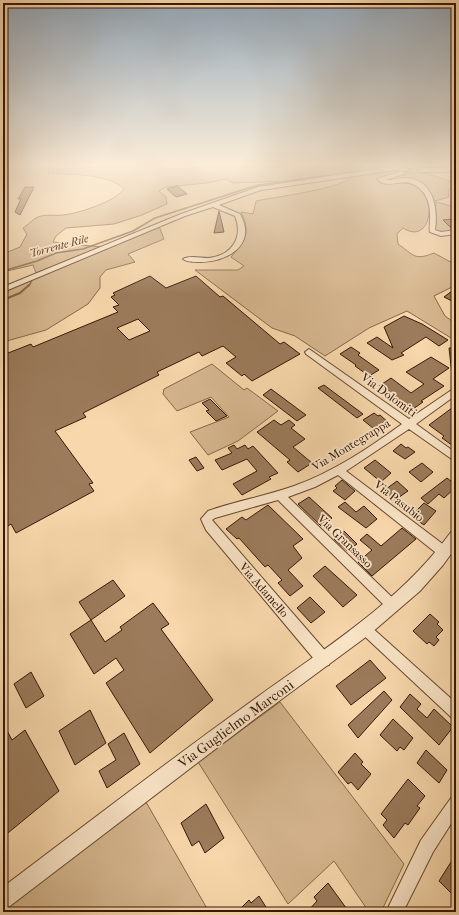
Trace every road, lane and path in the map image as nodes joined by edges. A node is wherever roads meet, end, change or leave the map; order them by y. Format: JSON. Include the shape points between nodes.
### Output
{"nodes":[{"id":1,"x":203,"y":209,"type":"edge"},
{"id":2,"x":223,"y":209,"type":"edge"},
{"id":3,"x":433,"y":209,"type":"edge"},
{"id":4,"x":456,"y":232,"type":"edge"},
{"id":5,"x":187,"y":260,"type":"dead end"},
{"id":6,"x":3,"y":290,"type":"edge"},
{"id":7,"x":309,"y":352,"type":"dead end"},
{"id":8,"x":456,"y":390,"type":"edge"},
{"id":9,"x":410,"y":424,"type":"junction"},
{"id":10,"x":456,"y":458,"type":"edge"},
{"id":11,"x":338,"y":470,"type":"junction"},
{"id":12,"x":280,"y":496,"type":"junction"},
{"id":13,"x":206,"y":518,"type":"joint"},
{"id":14,"x":456,"y":536,"type":"edge"},
{"id":15,"x":444,"y":552,"type":"junction"},
{"id":16,"x":393,"y":606,"type":"junction"},
{"id":17,"x":365,"y":629,"type":"junction"},
{"id":18,"x":324,"y":660,"type":"junction"},
{"id":19,"x":456,"y":712,"type":"edge"},
{"id":20,"x":456,"y":803,"type":"edge"},
{"id":21,"x":3,"y":899,"type":"edge"},
{"id":22,"x":394,"y":912,"type":"edge"}],
"edges":[{"from":1,"to":6,"type":"street"},
{"from":2,"to":5,"type":"street","via":[[238,215],[243,225],[240,240],[230,252],[223,255],[209,260]]},
{"from":3,"to":4,"type":"street","via":[[432,231],[441,234]]},
{"from":7,"to":9,"type":"street","name":"Via Dolomiti"},
{"from":8,"to":9,"type":"street","name":"Via Montegrappa"},
{"from":9,"to":10,"type":"street","name":"Via Dolomiti"},
{"from":9,"to":11,"type":"street","name":"Via Montegrappa"},
{"from":11,"to":12,"type":"street","name":"Via Montegrappa"},
{"from":11,"to":15,"type":"street","name":"Via Pasubio"},
{"from":12,"to":13,"type":"street","name":"Via Montegrappa","via":[[212,514]]},
{"from":12,"to":16,"type":"street","name":"Via Gransasso"},
{"from":13,"to":18,"type":"street","name":"Via Adamello","via":[[210,527]]},
{"from":14,"to":15,"type":"street","name":"Via Guglielmo Marconi"},
{"from":15,"to":16,"type":"street","name":"Via Guglielmo Marconi","via":[[415,586]]},
{"from":16,"to":17,"type":"street","name":"Via Guglielmo Marconi"},
{"from":17,"to":18,"type":"street","name":"Via Guglielmo Marconi"},
{"from":17,"to":19,"type":"street"},
{"from":18,"to":21,"type":"street","name":"Via Guglielmo Marconi","via":[[250,712]]},
{"from":20,"to":22,"type":"street","via":[[427,846]]}]}
